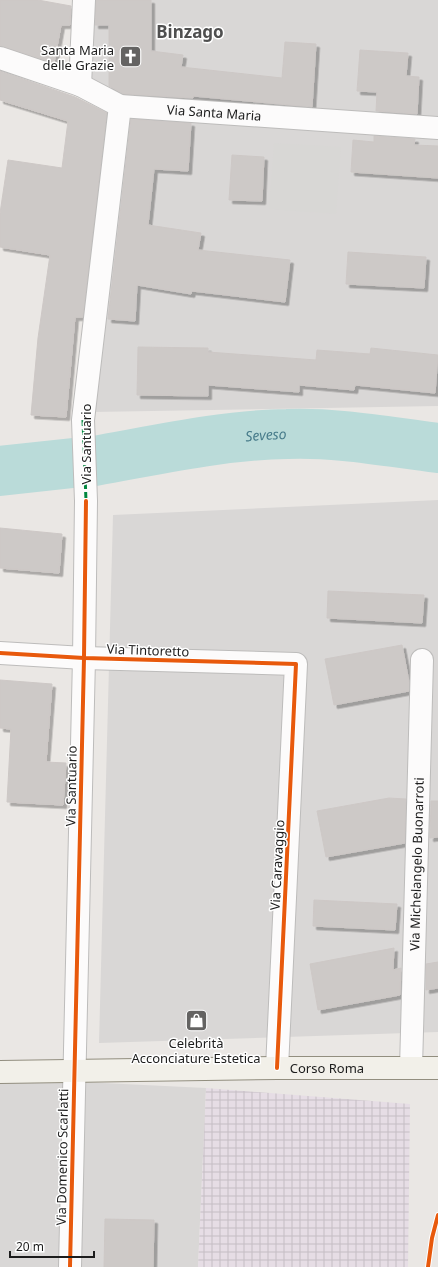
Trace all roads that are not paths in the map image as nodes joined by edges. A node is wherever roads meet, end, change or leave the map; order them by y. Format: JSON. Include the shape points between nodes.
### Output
{"nodes":[{"id":1,"x":84,"y":0,"type":"edge"},
{"id":2,"x":0,"y":58,"type":"edge"},
{"id":3,"x":80,"y":85,"type":"junction"},
{"id":4,"x":120,"y":106,"type":"junction"},
{"id":5,"x":438,"y":128,"type":"edge"},
{"id":6,"x":0,"y":653,"type":"edge"},
{"id":7,"x":84,"y":658,"type":"junction"},
{"id":8,"x":422,"y":660,"type":"dead end"},
{"id":9,"x":296,"y":664,"type":"joint"},
{"id":10,"x":277,"y":1068,"type":"junction"},
{"id":11,"x":411,"y":1068,"type":"junction"},
{"id":12,"x":438,"y":1068,"type":"edge"},
{"id":13,"x":0,"y":1072,"type":"edge"},
{"id":14,"x":74,"y":1072,"type":"junction"},
{"id":15,"x":70,"y":1267,"type":"edge"}],
"edges":[{"from":1,"to":3,"type":"street"},
{"from":2,"to":3,"type":"street","name":"Via Santa Maria"},
{"from":3,"to":4,"type":"street","name":"Via Santa Maria"},
{"from":4,"to":5,"type":"street","name":"Via Santa Maria"},
{"from":4,"to":7,"type":"street","name":"Via Santuario","via":[[83,420],[86,501]]},
{"from":6,"to":7,"type":"street","name":"Via Tintoretto"},
{"from":7,"to":9,"type":"street","name":"Via Tintoretto"},
{"from":7,"to":14,"type":"street","name":"Via Santuario"},
{"from":8,"to":11,"type":"street","name":"Via Michelangelo Buonarroti"},
{"from":9,"to":10,"type":"street","name":"Via Caravaggio"},
{"from":10,"to":11,"type":"street","name":"Corso Roma"},
{"from":10,"to":14,"type":"street","name":"Corso Roma"},
{"from":11,"to":12,"type":"street","name":"Corso Roma"},
{"from":13,"to":14,"type":"street","name":"Corso Roma"},
{"from":14,"to":15,"type":"street","name":"Via Domenico Scarlatti"}]}
